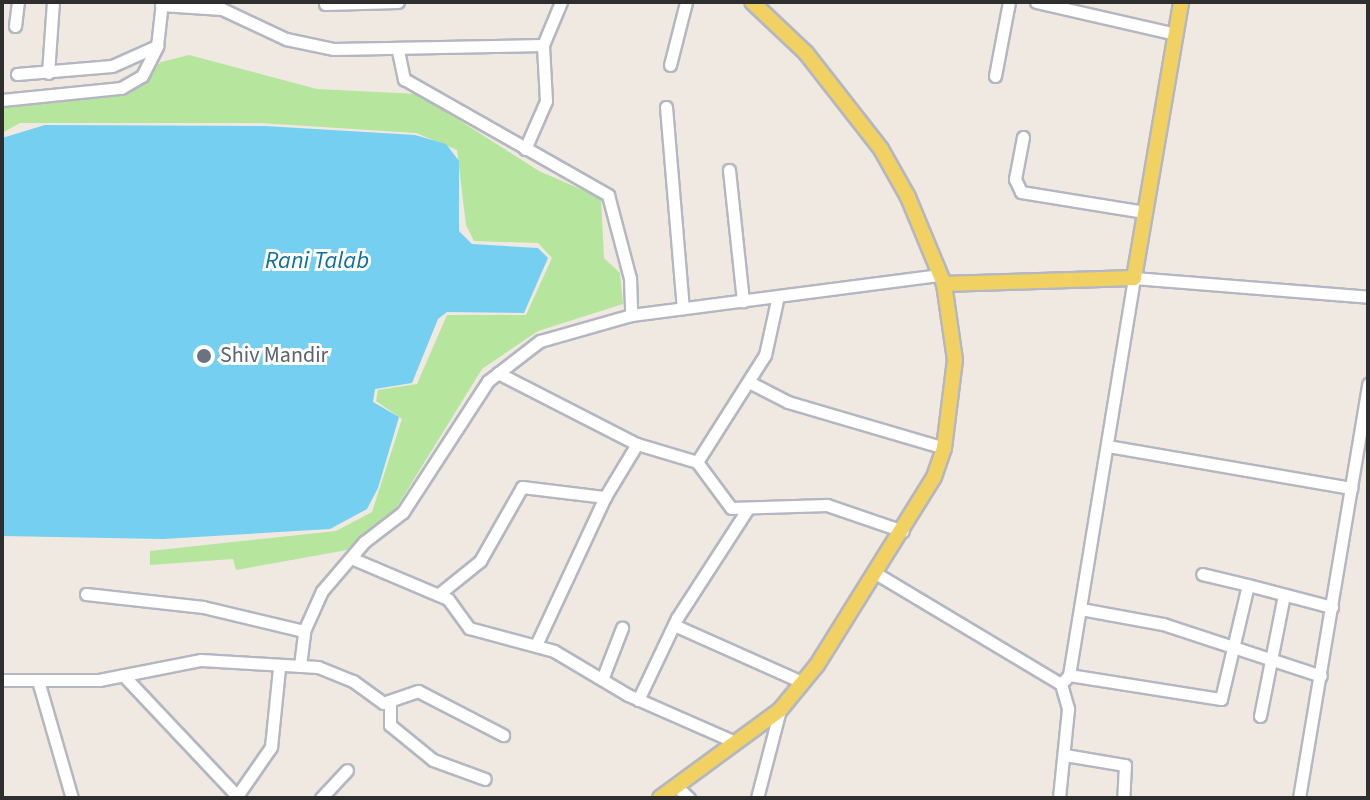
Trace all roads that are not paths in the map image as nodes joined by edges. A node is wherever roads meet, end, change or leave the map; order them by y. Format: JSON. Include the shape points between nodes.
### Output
{"nodes":[{"id":1,"x":18,"y":2,"type":"edge"},
{"id":2,"x":53,"y":2,"type":"edge"},
{"id":3,"x":398,"y":2,"type":"edge"},
{"id":4,"x":561,"y":2,"type":"edge"},
{"id":5,"x":686,"y":2,"type":"edge"},
{"id":6,"x":752,"y":2,"type":"edge"},
{"id":7,"x":1009,"y":2,"type":"edge"},
{"id":8,"x":1036,"y":2,"type":"edge"},
{"id":9,"x":1181,"y":2,"type":"edge"},
{"id":10,"x":161,"y":4,"type":"edge"},
{"id":11,"x":325,"y":4,"type":"dead end"},
{"id":12,"x":15,"y":26,"type":"dead end"},
{"id":13,"x":1176,"y":34,"type":"junction"},
{"id":14,"x":543,"y":45,"type":"junction"},
{"id":15,"x":157,"y":46,"type":"junction"},
{"id":16,"x":398,"y":51,"type":"junction"},
{"id":17,"x":670,"y":65,"type":"dead end"},
{"id":18,"x":48,"y":73,"type":"junction"},
{"id":19,"x":17,"y":74,"type":"dead end"},
{"id":20,"x":995,"y":76,"type":"dead end"},
{"id":21,"x":2,"y":100,"type":"edge"},
{"id":22,"x":666,"y":107,"type":"dead end"},
{"id":23,"x":1023,"y":137,"type":"dead end"},
{"id":24,"x":525,"y":149,"type":"junction"},
{"id":25,"x":729,"y":170,"type":"dead end"},
{"id":26,"x":1144,"y":212,"type":"junction"},
{"id":27,"x":1134,"y":278,"type":"junction"},
{"id":28,"x":942,"y":280,"type":"junction"},
{"id":29,"x":778,"y":296,"type":"junction"},
{"id":30,"x":1368,"y":297,"type":"edge"},
{"id":31,"x":743,"y":301,"type":"junction"},
{"id":32,"x":683,"y":308,"type":"junction"},
{"id":33,"x":631,"y":315,"type":"junction"},
{"id":34,"x":498,"y":373,"type":"junction"},
{"id":35,"x":749,"y":382,"type":"junction"},
{"id":36,"x":1368,"y":384,"type":"edge"},
{"id":37,"x":637,"y":444,"type":"junction"},
{"id":38,"x":1108,"y":446,"type":"junction"},
{"id":39,"x":944,"y":448,"type":"junction"},
{"id":40,"x":697,"y":462,"type":"junction"},
{"id":41,"x":1351,"y":488,"type":"junction"},
{"id":42,"x":605,"y":497,"type":"junction"},
{"id":43,"x":747,"y":510,"type":"junction"},
{"id":44,"x":903,"y":531,"type":"junction"},
{"id":45,"x":351,"y":558,"type":"junction"},
{"id":46,"x":877,"y":574,"type":"junction"},
{"id":47,"x":1202,"y":574,"type":"dead end"},
{"id":48,"x":1248,"y":585,"type":"junction"},
{"id":49,"x":86,"y":594,"type":"dead end"},
{"id":50,"x":439,"y":594,"type":"junction"},
{"id":51,"x":1284,"y":595,"type":"junction"},
{"id":52,"x":1332,"y":607,"type":"junction"},
{"id":53,"x":1081,"y":609,"type":"junction"},
{"id":54,"x":674,"y":625,"type":"junction"},
{"id":55,"x":622,"y":628,"type":"dead end"},
{"id":56,"x":304,"y":631,"type":"junction"},
{"id":57,"x":536,"y":645,"type":"junction"},
{"id":58,"x":1235,"y":651,"type":"junction"},
{"id":59,"x":1272,"y":665,"type":"junction"},
{"id":60,"x":300,"y":666,"type":"junction"},
{"id":61,"x":279,"y":668,"type":"junction"},
{"id":62,"x":123,"y":675,"type":"junction"},
{"id":63,"x":1321,"y":676,"type":"junction"},
{"id":64,"x":603,"y":677,"type":"junction"},
{"id":65,"x":2,"y":680,"type":"edge"},
{"id":66,"x":1065,"y":680,"type":"junction"},
{"id":67,"x":802,"y":682,"type":"junction"},
{"id":68,"x":39,"y":684,"type":"junction"},
{"id":69,"x":638,"y":700,"type":"junction"},
{"id":70,"x":390,"y":705,"type":"junction"},
{"id":71,"x":780,"y":710,"type":"junction"},
{"id":72,"x":1260,"y":716,"type":"dead end"},
{"id":73,"x":503,"y":735,"type":"dead end"},
{"id":74,"x":735,"y":742,"type":"junction"},
{"id":75,"x":1065,"y":755,"type":"junction"},
{"id":76,"x":347,"y":770,"type":"dead end"},
{"id":77,"x":485,"y":779,"type":"dead end"},
{"id":78,"x":676,"y":786,"type":"junction"},
{"id":79,"x":238,"y":797,"type":"edge"},
{"id":80,"x":324,"y":797,"type":"edge"},
{"id":81,"x":72,"y":798,"type":"edge"},
{"id":82,"x":660,"y":798,"type":"edge"},
{"id":83,"x":689,"y":798,"type":"edge"},
{"id":84,"x":757,"y":798,"type":"edge"},
{"id":85,"x":1059,"y":798,"type":"edge"},
{"id":86,"x":1123,"y":798,"type":"edge"},
{"id":87,"x":1299,"y":798,"type":"edge"}],
"edges":[{"from":1,"to":12,"type":"street"},
{"from":2,"to":18,"type":"street"},
{"from":3,"to":11,"type":"street"},
{"from":4,"to":14,"type":"street"},
{"from":5,"to":17,"type":"street"},
{"from":6,"to":28,"type":"main road","via":[[806,53],[881,149]]},
{"from":7,"to":20,"type":"street"},
{"from":8,"to":13,"type":"street"},
{"from":9,"to":13,"type":"main road"},
{"from":10,"to":15,"type":"street"},
{"from":10,"to":16,"type":"street","via":[[222,9],[286,39],[334,49]]},
{"from":13,"to":26,"type":"main road"},
{"from":14,"to":16,"type":"street"},
{"from":14,"to":24,"type":"street","via":[[546,101]]},
{"from":15,"to":18,"type":"street","via":[[112,66]]},
{"from":15,"to":21,"type":"street","via":[[142,76],[121,88]]},
{"from":16,"to":24,"type":"street","via":[[404,79]]},
{"from":18,"to":19,"type":"street"},
{"from":22,"to":32,"type":"street"},
{"from":23,"to":26,"type":"street","via":[[1015,179],[1021,192]]},
{"from":24,"to":33,"type":"street","via":[[608,195],[630,278]]},
{"from":25,"to":31,"type":"street"},
{"from":26,"to":27,"type":"main road"},
{"from":27,"to":28,"type":"main road"},
{"from":27,"to":30,"type":"street"},
{"from":27,"to":38,"type":"street"},
{"from":28,"to":29,"type":"street"},
{"from":28,"to":39,"type":"main road","via":[[955,360]]},
{"from":29,"to":31,"type":"street"},
{"from":29,"to":35,"type":"street","via":[[772,336]]},
{"from":31,"to":32,"type":"street"},
{"from":32,"to":33,"type":"street"},
{"from":33,"to":34,"type":"street","via":[[540,341]]},
{"from":34,"to":37,"type":"street"},
{"from":34,"to":45,"type":"street","via":[[403,512]]},
{"from":35,"to":39,"type":"street","via":[[788,402]]},
{"from":35,"to":40,"type":"street"},
{"from":36,"to":41,"type":"street"},
{"from":37,"to":40,"type":"street"},
{"from":37,"to":42,"type":"street"},
{"from":38,"to":41,"type":"street"},
{"from":38,"to":53,"type":"street"},
{"from":39,"to":44,"type":"main road"},
{"from":40,"to":43,"type":"street","via":[[724,505]]},
{"from":41,"to":52,"type":"street"},
{"from":42,"to":50,"type":"street","via":[[522,487],[480,561]]},
{"from":42,"to":57,"type":"street"},
{"from":43,"to":44,"type":"street","via":[[827,505]]},
{"from":43,"to":54,"type":"street"},
{"from":44,"to":46,"type":"main road"},
{"from":45,"to":50,"type":"street"},
{"from":45,"to":56,"type":"street","via":[[322,591]]},
{"from":46,"to":66,"type":"street"},
{"from":46,"to":67,"type":"main road"},
{"from":47,"to":48,"type":"street"},
{"from":48,"to":51,"type":"street"},
{"from":48,"to":58,"type":"street"},
{"from":49,"to":56,"type":"street","via":[[203,607]]},
{"from":50,"to":57,"type":"street","via":[[469,628]]},
{"from":51,"to":52,"type":"street"},
{"from":51,"to":59,"type":"street"},
{"from":52,"to":63,"type":"street"},
{"from":53,"to":58,"type":"street","via":[[1163,624]]},
{"from":53,"to":66,"type":"street"},
{"from":54,"to":67,"type":"street"},
{"from":54,"to":69,"type":"street"},
{"from":55,"to":64,"type":"street"},
{"from":56,"to":60,"type":"street"},
{"from":57,"to":64,"type":"street"},
{"from":58,"to":59,"type":"street"},
{"from":58,"to":66,"type":"street","via":[[1227,691],[1215,700]]},
{"from":59,"to":63,"type":"street"},
{"from":59,"to":72,"type":"street"},
{"from":60,"to":61,"type":"street"},
{"from":60,"to":70,"type":"street","via":[[332,671]]},
{"from":61,"to":62,"type":"street","via":[[201,660]]},
{"from":61,"to":79,"type":"street","via":[[271,747]]},
{"from":62,"to":68,"type":"street"},
{"from":62,"to":79,"type":"street"},
{"from":63,"to":87,"type":"street"},
{"from":64,"to":69,"type":"street"},
{"from":65,"to":68,"type":"street"},
{"from":66,"to":75,"type":"street"},
{"from":67,"to":71,"type":"main road"},
{"from":68,"to":81,"type":"street"},
{"from":69,"to":74,"type":"street"},
{"from":70,"to":73,"type":"street","via":[[418,691]]},
{"from":70,"to":77,"type":"street","via":[[390,725],[433,760]]},
{"from":71,"to":74,"type":"main road"},
{"from":71,"to":84,"type":"street"},
{"from":74,"to":78,"type":"main road"},
{"from":75,"to":85,"type":"street"},
{"from":75,"to":86,"type":"street","via":[[1125,765]]},
{"from":76,"to":80,"type":"street"},
{"from":78,"to":82,"type":"main road"},
{"from":78,"to":83,"type":"street"}]}
